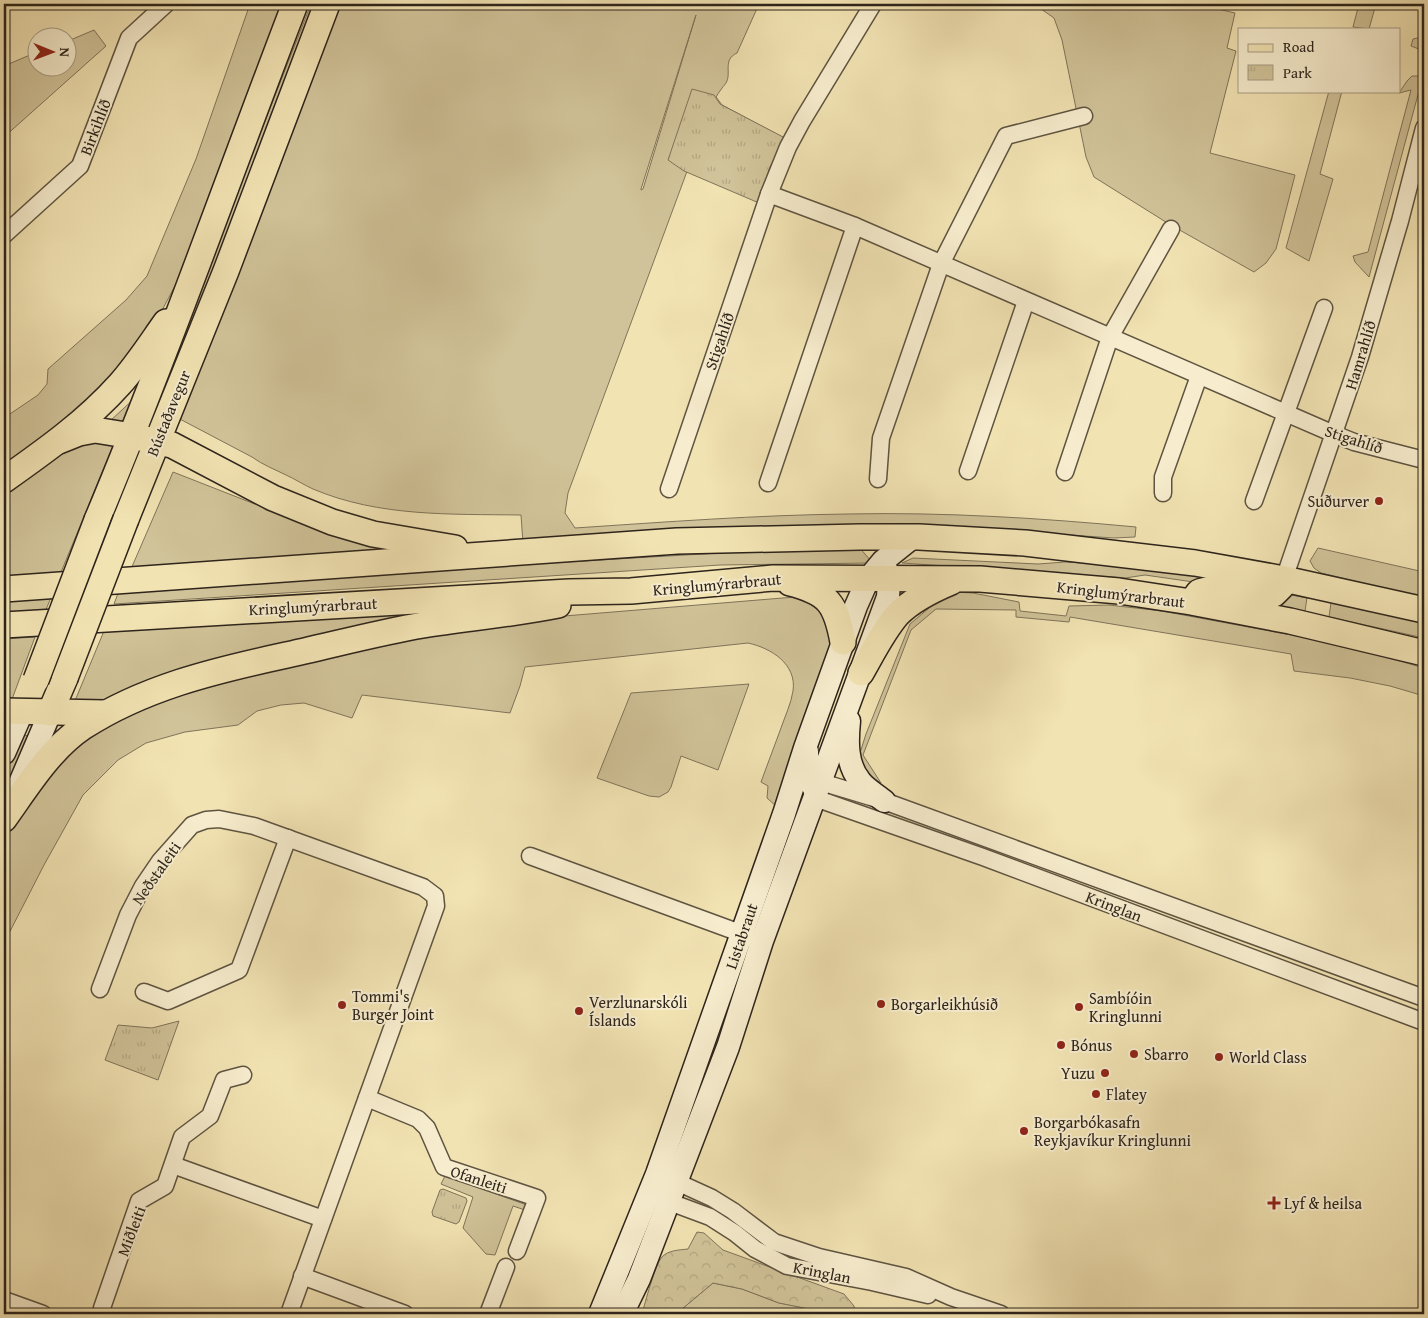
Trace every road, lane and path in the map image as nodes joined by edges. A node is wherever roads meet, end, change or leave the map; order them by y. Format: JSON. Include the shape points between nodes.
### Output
{"nodes":[{"id":1,"x":166,"y":4,"type":"edge"},
{"id":2,"x":295,"y":4,"type":"edge"},
{"id":3,"x":327,"y":4,"type":"edge"},
{"id":4,"x":873,"y":4,"type":"edge"},
{"id":5,"x":1084,"y":116,"type":"dead end"},
{"id":6,"x":1424,"y":128,"type":"edge"},
{"id":7,"x":769,"y":194,"type":"junction"},
{"id":8,"x":855,"y":226,"type":"junction"},
{"id":9,"x":1171,"y":229,"type":"dead end"},
{"id":10,"x":4,"y":235,"type":"edge"},
{"id":11,"x":199,"y":263,"type":"junction"},
{"id":12,"x":941,"y":264,"type":"junction"},
{"id":13,"x":1026,"y":300,"type":"junction"},
{"id":14,"x":1324,"y":308,"type":"dead end"},
{"id":15,"x":1110,"y":337,"type":"junction"},
{"id":16,"x":1199,"y":376,"type":"junction"},
{"id":17,"x":1286,"y":413,"type":"junction"},
{"id":18,"x":1334,"y":434,"type":"junction"},
{"id":19,"x":132,"y":436,"type":"junction"},
{"id":20,"x":59,"y":441,"type":"junction"},
{"id":21,"x":157,"y":442,"type":"junction"},
{"id":22,"x":1424,"y":460,"type":"edge"},
{"id":23,"x":968,"y":471,"type":"dead end"},
{"id":24,"x":1065,"y":472,"type":"dead end"},
{"id":25,"x":878,"y":479,"type":"dead end"},
{"id":26,"x":4,"y":480,"type":"edge"},
{"id":27,"x":768,"y":483,"type":"dead end"},
{"id":28,"x":669,"y":489,"type":"dead end"},
{"id":29,"x":1163,"y":493,"type":"dead end"},
{"id":30,"x":1254,"y":500,"type":"dead end"},
{"id":31,"x":860,"y":536,"type":"junction"},
{"id":32,"x":914,"y":538,"type":"junction"},
{"id":33,"x":494,"y":554,"type":"junction"},
{"id":34,"x":880,"y":573,"type":"junction"},
{"id":35,"x":773,"y":578,"type":"junction"},
{"id":36,"x":958,"y":579,"type":"junction"},
{"id":37,"x":1284,"y":579,"type":"junction"},
{"id":38,"x":4,"y":588,"type":"edge"},
{"id":39,"x":631,"y":591,"type":"junction"},
{"id":40,"x":1191,"y":602,"type":"junction"},
{"id":41,"x":1424,"y":610,"type":"edge"},
{"id":42,"x":4,"y":625,"type":"edge"},
{"id":43,"x":843,"y":642,"type":"junction"},
{"id":44,"x":1424,"y":653,"type":"edge"},
{"id":45,"x":861,"y":674,"type":"junction"},
{"id":46,"x":850,"y":702,"type":"junction"},
{"id":47,"x":13,"y":712,"type":"edge"},
{"id":48,"x":50,"y":713,"type":"junction"},
{"id":49,"x":108,"y":713,"type":"junction"},
{"id":50,"x":813,"y":726,"type":"junction"},
{"id":51,"x":4,"y":753,"type":"edge"},
{"id":52,"x":816,"y":789,"type":"junction"},
{"id":53,"x":884,"y":801,"type":"junction"},
{"id":54,"x":784,"y":814,"type":"junction"},
{"id":55,"x":4,"y":820,"type":"edge"},
{"id":56,"x":288,"y":838,"type":"junction"},
{"id":57,"x":530,"y":856,"type":"dead end"},
{"id":58,"x":752,"y":937,"type":"junction"},
{"id":59,"x":100,"y":989,"type":"dead end"},
{"id":60,"x":144,"y":992,"type":"dead end"},
{"id":61,"x":1424,"y":998,"type":"edge"},
{"id":62,"x":1424,"y":1022,"type":"edge"},
{"id":63,"x":244,"y":1075,"type":"dead end"},
{"id":64,"x":367,"y":1098,"type":"junction"},
{"id":65,"x":172,"y":1165,"type":"junction"},
{"id":66,"x":663,"y":1188,"type":"junction"},
{"id":67,"x":323,"y":1219,"type":"junction"},
{"id":68,"x":517,"y":1250,"type":"dead end"},
{"id":69,"x":506,"y":1267,"type":"dead end"},
{"id":70,"x":302,"y":1276,"type":"junction"},
{"id":71,"x":4,"y":1300,"type":"edge"},
{"id":72,"x":102,"y":1308,"type":"dead end"},
{"id":73,"x":43,"y":1314,"type":"edge"},
{"id":74,"x":289,"y":1314,"type":"edge"},
{"id":75,"x":405,"y":1314,"type":"edge"},
{"id":76,"x":488,"y":1314,"type":"edge"},
{"id":77,"x":600,"y":1314,"type":"edge"},
{"id":78,"x":622,"y":1314,"type":"edge"},
{"id":79,"x":1001,"y":1314,"type":"edge"}],
"edges":[{"from":1,"to":10,"type":"street","name":"Birkihlíð","via":[[129,38],[80,166]]},
{"from":2,"to":11,"type":"main road","name":"Bústaðavegur"},
{"from":3,"to":21,"type":"main road","name":"Bústaðavegur"},
{"from":4,"to":7,"type":"street","name":"Stigahlíð","via":[[802,121]]},
{"from":5,"to":12,"type":"street","via":[[1006,136]]},
{"from":6,"to":18,"type":"street","name":"Hamrahlíð","via":[[1400,222]]},
{"from":7,"to":8,"type":"street","name":"Stigahlíð"},
{"from":7,"to":28,"type":"street","name":"Stigahlíð"},
{"from":8,"to":12,"type":"street","name":"Stigahlíð"},
{"from":8,"to":27,"type":"street"},
{"from":9,"to":15,"type":"street"},
{"from":11,"to":19,"type":"main road","name":"Bústaðavegur"},
{"from":11,"to":20,"type":"main road","via":[[169,318],[141,358],[120,384]]},
{"from":12,"to":13,"type":"street","name":"Stigahlíð"},
{"from":12,"to":25,"type":"street","via":[[881,438]]},
{"from":13,"to":15,"type":"street","name":"Stigahlíð"},
{"from":13,"to":23,"type":"street"},
{"from":14,"to":17,"type":"street"},
{"from":15,"to":16,"type":"street","name":"Stigahlíð"},
{"from":15,"to":24,"type":"street"},
{"from":16,"to":17,"type":"street","name":"Stigahlíð"},
{"from":16,"to":29,"type":"street","via":[[1164,477]]},
{"from":17,"to":18,"type":"street","name":"Stigahlíð"},
{"from":17,"to":30,"type":"street"},
{"from":18,"to":22,"type":"street","name":"Stigahlíð"},
{"from":18,"to":37,"type":"street","name":"Hamrahlíð"},
{"from":19,"to":20,"type":"main road","via":[[95,430]]},
{"from":19,"to":21,"type":"main road"},
{"from":19,"to":47,"type":"main road","name":"Bústaðavegur","bridge":true,"via":[[36,680]]},
{"from":20,"to":26,"type":"main road"},
{"from":21,"to":33,"type":"main road","via":[[172,445],[273,498],[332,522],[373,534]]},
{"from":21,"to":48,"type":"main road","name":"Bústaðavegur","bridge":true},
{"from":31,"to":32,"type":"main road"},
{"from":31,"to":33,"type":"main road","via":[[677,541]]},
{"from":31,"to":34,"type":"street","via":[[872,545]]},
{"from":32,"to":34,"type":"street"},
{"from":32,"to":37,"type":"main road","via":[[1025,543],[1195,563]]},
{"from":33,"to":38,"type":"main road"},
{"from":34,"to":35,"type":"main road","name":"Kringlumýrarbraut"},
{"from":34,"to":36,"type":"main road","name":"Kringlumýrarbraut"},
{"from":34,"to":43,"type":"street","name":"Listabraut"},
{"from":34,"to":45,"type":"street","name":"Listabraut","via":[[888,598]]},
{"from":35,"to":39,"type":"main road","name":"Kringlumýrarbraut"},
{"from":35,"to":43,"type":"main road","via":[[809,589],[832,604],[839,618]]},
{"from":36,"to":40,"type":"main road","name":"Kringlumýrarbraut","via":[[1119,592]]},
{"from":36,"to":45,"type":"main road","via":[[919,598],[899,613]]},
{"from":37,"to":40,"type":"main road","via":[[1274,594],[1264,597],[1211,589],[1199,592]]},
{"from":37,"to":41,"type":"main road"},
{"from":39,"to":42,"type":"main road","name":"Kringlumýrarbraut"},
{"from":39,"to":49,"type":"main road","via":[[529,611],[422,626],[204,674],[160,689]]},
{"from":40,"to":44,"type":"main road","name":"Kringlumýrarbraut","via":[[1290,621]]},
{"from":43,"to":50,"type":"street","name":"Listabraut"},
{"from":45,"to":46,"type":"street","name":"Listabraut"},
{"from":46,"to":52,"type":"street","name":"Listabraut"},
{"from":46,"to":53,"type":"street","via":[[847,742],[852,768],[861,782]]},
{"from":47,"to":48,"type":"main road"},
{"from":47,"to":51,"type":"street","name":"Bústaðavegur"},
{"from":48,"to":49,"type":"main road"},
{"from":48,"to":55,"type":"street","name":"Bústaðavegur"},
{"from":49,"to":55,"type":"main road","via":[[82,728],[58,750],[40,769]]},
{"from":50,"to":52,"type":"street","via":[[810,757]]},
{"from":50,"to":54,"type":"street","name":"Listabraut"},
{"from":52,"to":53,"type":"street","name":"Kringlan"},
{"from":52,"to":54,"type":"street"},
{"from":52,"to":58,"type":"street","name":"Listabraut"},
{"from":52,"to":62,"type":"street","name":"Kringlan","via":[[983,857]]},
{"from":53,"to":61,"type":"street","name":"Kringlan"},
{"from":54,"to":58,"type":"street","name":"Listabraut"},
{"from":56,"to":59,"type":"street","name":"Neðstaleiti","via":[[254,826],[219,819],[192,826],[160,861],[143,886],[128,915]]},
{"from":56,"to":60,"type":"street","via":[[239,970],[168,1001]]},
{"from":56,"to":64,"type":"street","name":"Neðstaleiti","via":[[423,887],[435,896],[436,906]]},
{"from":57,"to":58,"type":"street"},
{"from":58,"to":66,"type":"street","name":"Listabraut"},
{"from":63,"to":65,"type":"street","name":"Miðleiti","via":[[224,1080],[210,1116],[182,1137]]},
{"from":64,"to":67,"type":"street"},
{"from":64,"to":68,"type":"street","name":"Ofanleiti","via":[[418,1119],[427,1128],[444,1167],[537,1198]]},
{"from":65,"to":67,"type":"street"},
{"from":65,"to":72,"type":"street","name":"Miðleiti","via":[[165,1186],[139,1201]]},
{"from":66,"to":77,"type":"street","name":"Listabraut"},
{"from":66,"to":78,"type":"street","name":"Listabraut","via":[[639,1278]]},
{"from":66,"to":79,"type":"street","name":"Kringlan","via":[[735,1232],[755,1249],[787,1266],[951,1297]]},
{"from":67,"to":70,"type":"street"},
{"from":69,"to":76,"type":"street"},
{"from":70,"to":74,"type":"street"},
{"from":70,"to":75,"type":"street"},
{"from":71,"to":73,"type":"street"}]}
